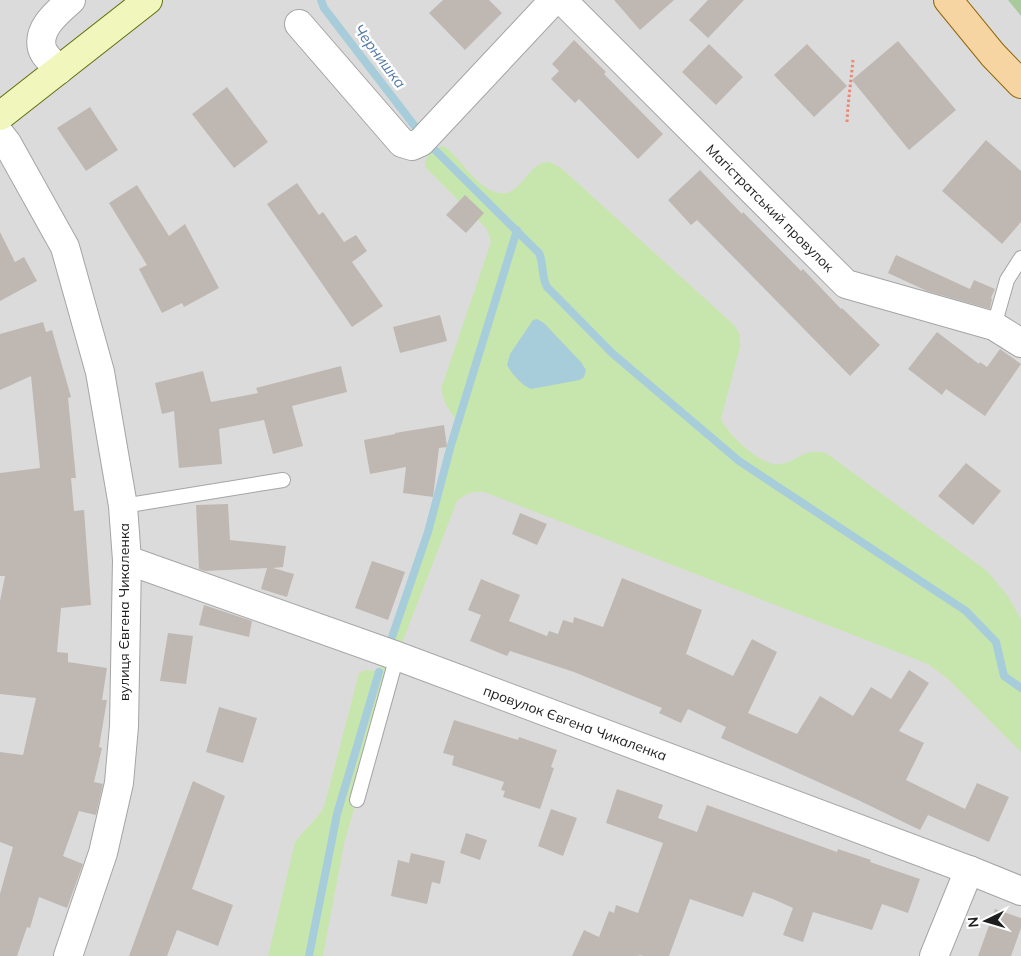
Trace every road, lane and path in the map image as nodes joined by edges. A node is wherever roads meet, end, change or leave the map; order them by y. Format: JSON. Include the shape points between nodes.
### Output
{"nodes":[{"id":1,"x":71,"y":0,"type":"edge"},
{"id":2,"x":148,"y":0,"type":"edge"},
{"id":3,"x":554,"y":0,"type":"edge"},
{"id":4,"x":562,"y":0,"type":"edge"},
{"id":5,"x":948,"y":0,"type":"edge"},
{"id":6,"x":298,"y":24,"type":"dead end"},
{"id":7,"x":853,"y":60,"type":"dead end"},
{"id":8,"x":59,"y":70,"type":"junction"},
{"id":9,"x":1021,"y":84,"type":"edge"},
{"id":10,"x":0,"y":116,"type":"edge"},
{"id":11,"x":847,"y":122,"type":"dead end"},
{"id":12,"x":0,"y":134,"type":"edge"},
{"id":13,"x":1021,"y":258,"type":"edge"},
{"id":14,"x":994,"y":326,"type":"junction"},
{"id":15,"x":1021,"y":344,"type":"edge"},
{"id":16,"x":283,"y":480,"type":"dead end"},
{"id":17,"x":123,"y":506,"type":"junction"},
{"id":18,"x":127,"y":560,"type":"junction"},
{"id":19,"x":397,"y":656,"type":"junction"},
{"id":20,"x":357,"y":800,"type":"dead end"},
{"id":21,"x":969,"y":870,"type":"junction"},
{"id":22,"x":1021,"y":891,"type":"edge"},
{"id":23,"x":68,"y":956,"type":"edge"},
{"id":24,"x":934,"y":956,"type":"edge"}],
"edges":[{"from":1,"to":8,"type":"street","via":[[49,22],[41,40],[42,50]]},
{"from":2,"to":8,"type":"main road"},
{"from":3,"to":6,"type":"street","via":[[421,142],[412,146],[402,143]]},
{"from":4,"to":14,"type":"street","name":"Магістратський провулок","via":[[846,284]]},
{"from":5,"to":9,"type":"main road"},
{"from":7,"to":11,"type":"path"},
{"from":8,"to":10,"type":"main road"},
{"from":12,"to":17,"type":"street","name":"вулиця Євгена Чикаленка","via":[[65,247],[100,372]]},
{"from":13,"to":14,"type":"lane","via":[[1007,280]]},
{"from":14,"to":15,"type":"street","name":"Магістратський провулок"},
{"from":16,"to":17,"type":"lane"},
{"from":17,"to":18,"type":"street","name":"вулиця Євгена Чикаленка"},
{"from":18,"to":19,"type":"street","name":"провулок Євгена Чикаленка"},
{"from":18,"to":23,"type":"street","name":"вулиця Євгена Чикаленка","via":[[124,726],[119,783],[103,853]]},
{"from":19,"to":20,"type":"lane"},
{"from":19,"to":21,"type":"street","name":"провулок Євгена Чикаленка"},
{"from":21,"to":22,"type":"street","name":"провулок Євгена Чикаленка"},
{"from":21,"to":24,"type":"street"}]}
